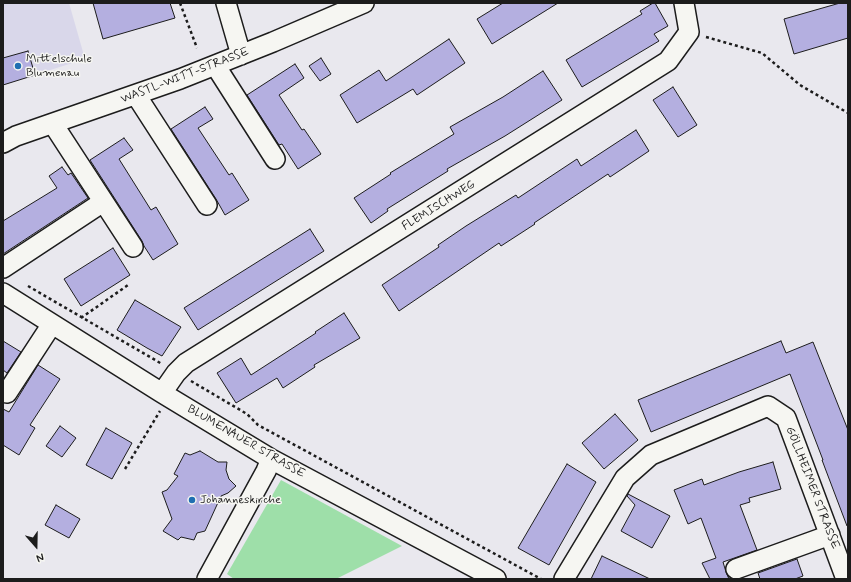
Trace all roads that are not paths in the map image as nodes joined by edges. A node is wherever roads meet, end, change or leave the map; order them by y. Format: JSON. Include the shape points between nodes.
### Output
{"nodes":[{"id":1,"x":226,"y":3,"type":"edge"},
{"id":2,"x":364,"y":3,"type":"edge"},
{"id":3,"x":684,"y":3,"type":"edge"},
{"id":4,"x":241,"y":54,"type":"junction"},
{"id":5,"x":215,"y":65,"type":"junction"},
{"id":6,"x":136,"y":95,"type":"junction"},
{"id":7,"x":53,"y":124,"type":"junction"},
{"id":8,"x":3,"y":143,"type":"edge"},
{"id":9,"x":275,"y":159,"type":"dead end"},
{"id":10,"x":103,"y":202,"type":"junction"},
{"id":11,"x":207,"y":205,"type":"dead end"},
{"id":12,"x":133,"y":247,"type":"dead end"},
{"id":13,"x":3,"y":268,"type":"edge"},
{"id":14,"x":3,"y":293,"type":"edge"},
{"id":15,"x":52,"y":324,"type":"junction"},
{"id":16,"x":7,"y":393,"type":"dead end"},
{"id":17,"x":162,"y":393,"type":"junction"},
{"id":18,"x":272,"y":459,"type":"junction"},
{"id":19,"x":830,"y":535,"type":"junction"},
{"id":20,"x":736,"y":570,"type":"dead end"},
{"id":21,"x":207,"y":579,"type":"edge"},
{"id":22,"x":496,"y":579,"type":"edge"},
{"id":23,"x":564,"y":579,"type":"edge"},
{"id":24,"x":846,"y":579,"type":"edge"}],
"edges":[{"from":1,"to":4,"type":"street"},
{"from":2,"to":4,"type":"street","name":"WASTL-WITT-STRASSE"},
{"from":3,"to":17,"type":"street","name":"FLEMISCHWEG","via":[[688,32],[668,61],[186,363]]},
{"from":4,"to":5,"type":"street","name":"WASTL-WITT-STRASSE"},
{"from":5,"to":6,"type":"street","name":"WASTL-WITT-STRASSE"},
{"from":5,"to":9,"type":"street"},
{"from":6,"to":7,"type":"street","name":"WASTL-WITT-STRASSE"},
{"from":6,"to":11,"type":"street"},
{"from":7,"to":8,"type":"street","name":"WASTL-WITT-STRASSE"},
{"from":7,"to":10,"type":"street"},
{"from":10,"to":12,"type":"street"},
{"from":10,"to":13,"type":"street"},
{"from":14,"to":15,"type":"street","name":"BLUMENAUER STRASSE"},
{"from":15,"to":16,"type":"street"},
{"from":15,"to":17,"type":"street","name":"BLUMENAUER STRASSE"},
{"from":17,"to":18,"type":"street","name":"BLUMENAUER STRASSE"},
{"from":18,"to":21,"type":"street"},
{"from":18,"to":22,"type":"street","name":"BLUMENAUER STRASSE"},
{"from":19,"to":20,"type":"street"},
{"from":19,"to":23,"type":"street","name":"GÖLLHEIMER STRASSE","via":[[786,418],[768,406],[652,455],[625,478]]},
{"from":19,"to":24,"type":"street","name":"GÖLLHEIMER STRASSE"}]}
